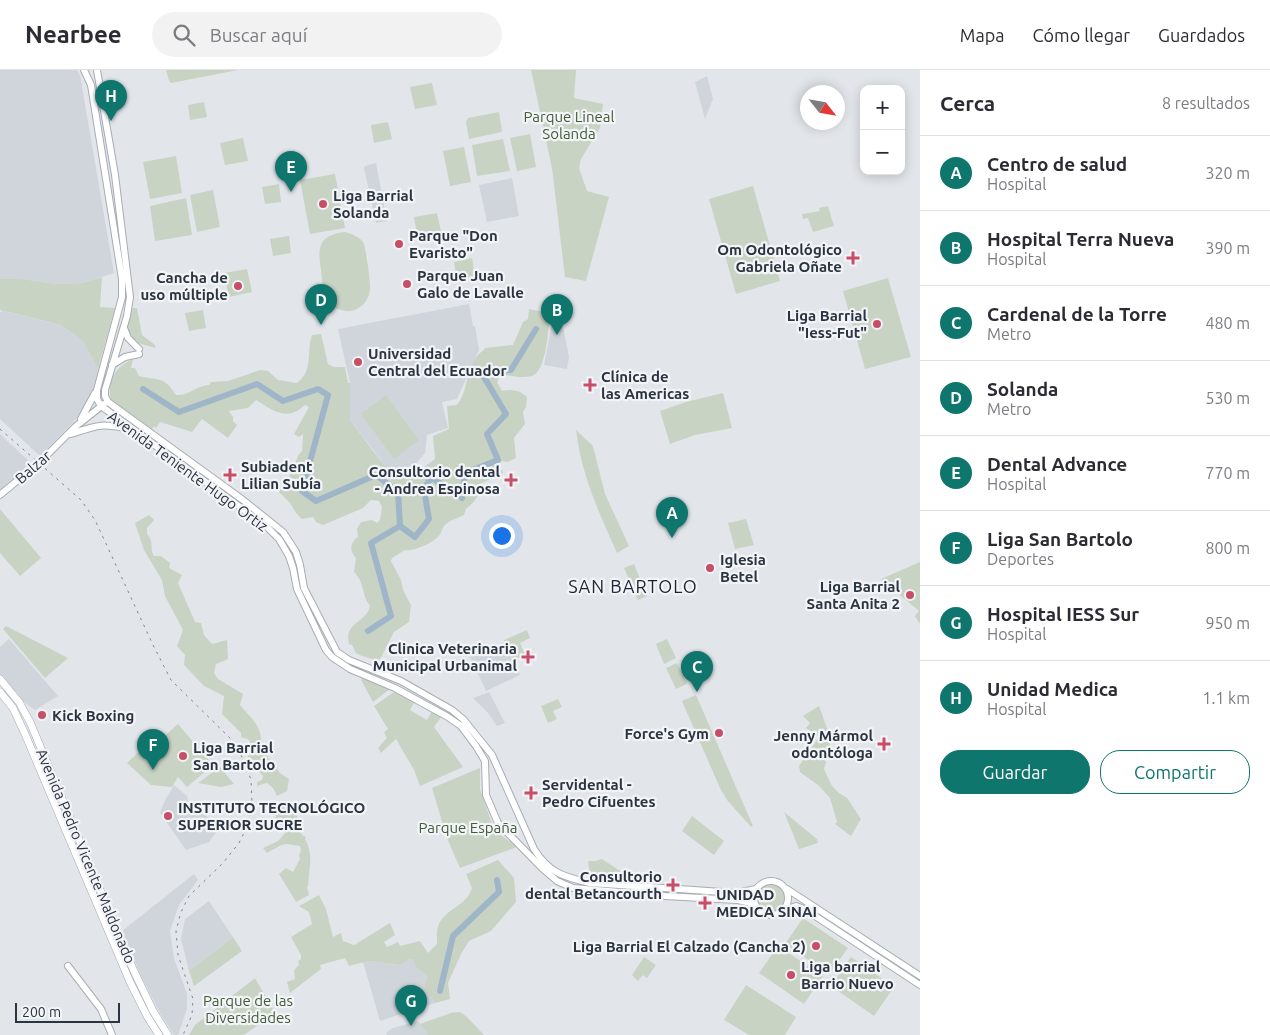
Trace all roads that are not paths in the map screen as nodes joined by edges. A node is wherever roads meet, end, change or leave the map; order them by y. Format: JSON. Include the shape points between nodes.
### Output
{"nodes":[{"id":1,"x":84,"y":70,"type":"edge"},
{"id":2,"x":92,"y":70,"type":"edge"},
{"id":3,"x":97,"y":70,"type":"edge"},
{"id":4,"x":100,"y":85,"type":"junction"},
{"id":5,"x":124,"y":324,"type":"junction"},
{"id":6,"x":112,"y":365,"type":"junction"},
{"id":7,"x":97,"y":390,"type":"junction"},
{"id":8,"x":109,"y":402,"type":"junction"},
{"id":9,"x":102,"y":408,"type":"junction"},
{"id":10,"x":75,"y":427,"type":"junction"},
{"id":11,"x":132,"y":430,"type":"junction"},
{"id":12,"x":69,"y":436,"type":"junction"},
{"id":13,"x":0,"y":495,"type":"edge"},
{"id":14,"x":0,"y":679,"type":"edge"},
{"id":15,"x":0,"y":692,"type":"edge"},
{"id":16,"x":756,"y":889,"type":"junction"},
{"id":17,"x":787,"y":890,"type":"junction"},
{"id":18,"x":756,"y":906,"type":"junction"},
{"id":19,"x":784,"y":910,"type":"junction"},
{"id":20,"x":68,"y":966,"type":"dead end"},
{"id":21,"x":920,"y":976,"type":"edge"},
{"id":22,"x":920,"y":985,"type":"edge"},
{"id":23,"x":112,"y":1035,"type":"edge"},
{"id":24,"x":159,"y":1035,"type":"edge"},
{"id":25,"x":168,"y":1035,"type":"edge"}],
"edges":[{"from":1,"to":7,"type":"main road","name":"Avenida Teniente Hugo Ortiz","via":[[91,85],[122,279],[122,297]]},
{"from":2,"to":4,"type":"main road","name":"Avenida Teniente Hugo Ortiz"},
{"from":3,"to":4,"type":"main road","name":"Avenida Teniente Hugo Ortiz"},
{"from":4,"to":5,"type":"main road","name":"Avenida Teniente Hugo Ortiz","via":[[129,280],[130,297]]},
{"from":5,"to":6,"type":"main road","name":"Avenida Teniente Hugo Ortiz"},
{"from":5,"to":6,"type":"main road","via":[[128,338],[139,351]]},
{"from":6,"to":8,"type":"main road","name":"Avenida Teniente Hugo Ortiz","via":[[105,394]]},
{"from":7,"to":9,"type":"main road","name":"Avenida Teniente Hugo Ortiz"},
{"from":7,"to":10,"type":"main road"},
{"from":8,"to":9,"type":"main road","name":"Balzar"},
{"from":8,"to":16,"type":"main road","name":"Avenida Teniente Hugo Ortiz","via":[[283,532],[296,552],[304,588],[338,652],[349,660],[401,681],[463,718],[492,754],[534,849],[554,872],[590,883],[737,893]]},
{"from":9,"to":10,"type":"main road","name":"Balzar"},
{"from":9,"to":11,"type":"main road","name":"Avenida Teniente Hugo Ortiz"},
{"from":9,"to":12,"type":"main road","name":"Balzar"},
{"from":10,"to":12,"type":"main road","name":"Balzar"},
{"from":11,"to":12,"type":"main road","via":[[106,424]]},
{"from":11,"to":18,"type":"main road","name":"Avenida Teniente Hugo Ortiz","via":[[266,526],[279,539],[291,562],[297,589],[326,650],[336,661],[395,688],[461,726],[485,761],[486,795],[498,823],[557,881],[574,888],[738,900]]},
{"from":12,"to":13,"type":"main road","name":"Balzar"},
{"from":14,"to":25,"type":"main road","name":"Avenida Pedro Vicente Maldonado","via":[[30,722],[133,969]]},
{"from":15,"to":24,"type":"main road","name":"Avenida Pedro Vicente Maldonado","via":[[13,708],[130,982]]},
{"from":16,"to":17,"type":"main road","via":[[770,880]]},
{"from":16,"to":18,"type":"main road"},
{"from":17,"to":19,"type":"main road"},
{"from":17,"to":21,"type":"main road"},
{"from":18,"to":19,"type":"main road","via":[[769,916]]},
{"from":19,"to":22,"type":"main road","via":[[796,906],[806,910]]},
{"from":20,"to":23,"type":"main road","via":[[101,1009]]}]}
